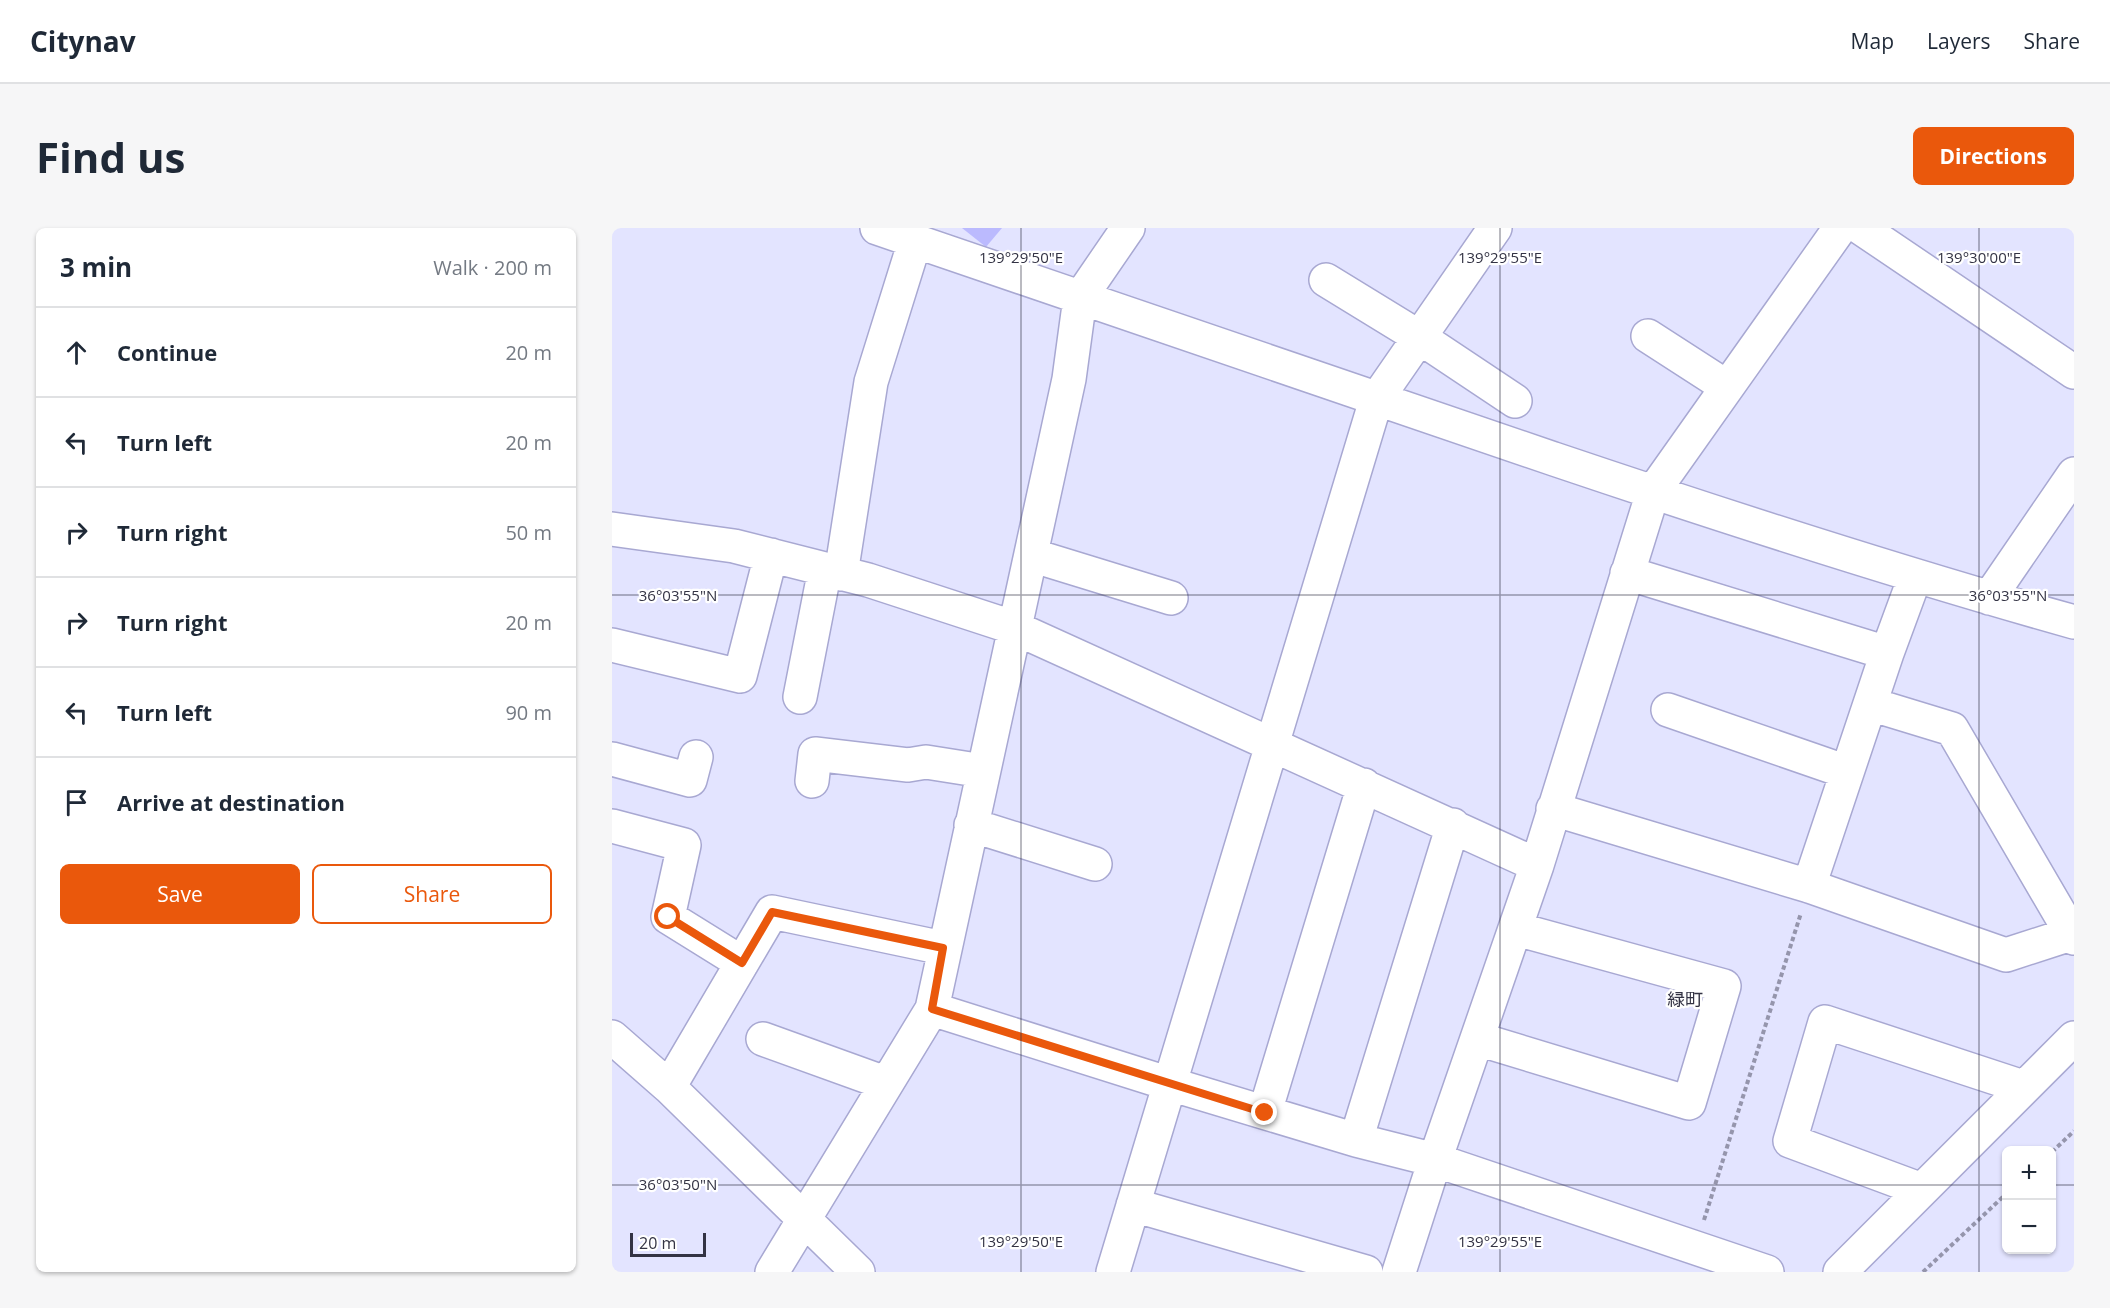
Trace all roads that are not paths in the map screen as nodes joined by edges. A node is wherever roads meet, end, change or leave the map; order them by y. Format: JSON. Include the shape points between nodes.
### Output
{"nodes":[{"id":1,"x":877,"y":228,"type":"edge"},
{"id":2,"x":1128,"y":228,"type":"edge"},
{"id":3,"x":1495,"y":228,"type":"edge"},
{"id":4,"x":1840,"y":228,"type":"edge"},
{"id":5,"x":1861,"y":228,"type":"edge"},
{"id":6,"x":915,"y":241,"type":"junction"},
{"id":7,"x":1326,"y":280,"type":"dead end"},
{"id":8,"x":1080,"y":298,"type":"junction"},
{"id":9,"x":1648,"y":336,"type":"dead end"},
{"id":10,"x":1419,"y":337,"type":"junction"},
{"id":11,"x":2074,"y":372,"type":"edge"},
{"id":12,"x":1727,"y":387,"type":"junction"},
{"id":13,"x":1376,"y":400,"type":"junction"},
{"id":14,"x":1515,"y":401,"type":"dead end"},
{"id":15,"x":2074,"y":474,"type":"edge"},
{"id":16,"x":1653,"y":492,"type":"junction"},
{"id":17,"x":612,"y":529,"type":"edge"},
{"id":18,"x":771,"y":555,"type":"junction"},
{"id":19,"x":1031,"y":555,"type":"junction"},
{"id":20,"x":833,"y":572,"type":"junction"},
{"id":21,"x":1627,"y":573,"type":"junction"},
{"id":22,"x":1915,"y":577,"type":"junction"},
{"id":23,"x":1171,"y":598,"type":"dead end"},
{"id":24,"x":1989,"y":598,"type":"junction"},
{"id":25,"x":2074,"y":622,"type":"edge"},
{"id":26,"x":1015,"y":628,"type":"junction"},
{"id":27,"x":612,"y":645,"type":"edge"},
{"id":28,"x":1887,"y":653,"type":"junction"},
{"id":29,"x":800,"y":697,"type":"dead end"},
{"id":30,"x":1870,"y":704,"type":"junction"},
{"id":31,"x":1668,"y":710,"type":"dead end"},
{"id":32,"x":1272,"y":744,"type":"junction"},
{"id":33,"x":696,"y":757,"type":"dead end"},
{"id":34,"x":612,"y":759,"type":"edge"},
{"id":35,"x":983,"y":771,"type":"junction"},
{"id":36,"x":1847,"y":772,"type":"junction"},
{"id":37,"x":812,"y":781,"type":"dead end"},
{"id":38,"x":1364,"y":786,"type":"junction"},
{"id":39,"x":1553,"y":809,"type":"junction"},
{"id":40,"x":971,"y":825,"type":"junction"},
{"id":41,"x":1453,"y":825,"type":"junction"},
{"id":42,"x":612,"y":826,"type":"edge"},
{"id":43,"x":1095,"y":864,"type":"dead end"},
{"id":44,"x":1537,"y":865,"type":"junction"},
{"id":45,"x":1809,"y":886,"type":"junction"},
{"id":46,"x":1516,"y":929,"type":"junction"},
{"id":47,"x":2073,"y":936,"type":"edge"},
{"id":48,"x":943,"y":948,"type":"junction"},
{"id":49,"x":742,"y":963,"type":"junction"},
{"id":50,"x":932,"y":1009,"type":"junction"},
{"id":51,"x":612,"y":1037,"type":"edge"},
{"id":52,"x":2074,"y":1038,"type":"edge"},
{"id":53,"x":1478,"y":1039,"type":"junction"},
{"id":54,"x":763,"y":1040,"type":"dead end"},
{"id":55,"x":885,"y":1083,"type":"junction"},
{"id":56,"x":1170,"y":1084,"type":"junction"},
{"id":57,"x":669,"y":1087,"type":"junction"},
{"id":58,"x":2023,"y":1087,"type":"junction"},
{"id":59,"x":1265,"y":1113,"type":"junction"},
{"id":60,"x":1356,"y":1140,"type":"junction"},
{"id":61,"x":1435,"y":1160,"type":"junction"},
{"id":62,"x":1922,"y":1190,"type":"junction"},
{"id":63,"x":1133,"y":1205,"type":"junction"},
{"id":64,"x":804,"y":1220,"type":"junction"},
{"id":65,"x":1692,"y":1259,"type":"edge"},
{"id":66,"x":1348,"y":1269,"type":"edge"},
{"id":67,"x":772,"y":1272,"type":"edge"},
{"id":68,"x":858,"y":1272,"type":"edge"},
{"id":69,"x":1113,"y":1272,"type":"edge"},
{"id":70,"x":1399,"y":1272,"type":"edge"},
{"id":71,"x":1767,"y":1272,"type":"edge"},
{"id":72,"x":1840,"y":1272,"type":"edge"}],
"edges":[{"from":1,"to":6,"type":"street"},
{"from":2,"to":8,"type":"street"},
{"from":3,"to":10,"type":"street"},
{"from":4,"to":12,"type":"street"},
{"from":5,"to":11,"type":"street"},
{"from":6,"to":8,"type":"street"},
{"from":6,"to":20,"type":"street","via":[[871,382]]},
{"from":7,"to":10,"type":"street"},
{"from":8,"to":13,"type":"street"},
{"from":8,"to":19,"type":"street","via":[[1069,379]]},
{"from":9,"to":12,"type":"street"},
{"from":10,"to":13,"type":"street"},
{"from":10,"to":14,"type":"street"},
{"from":12,"to":16,"type":"street"},
{"from":13,"to":16,"type":"street"},
{"from":13,"to":32,"type":"street"},
{"from":15,"to":24,"type":"street"},
{"from":16,"to":21,"type":"street"},
{"from":16,"to":22,"type":"street"},
{"from":17,"to":18,"type":"street"},
{"from":18,"to":20,"type":"street"},
{"from":18,"to":27,"type":"street","via":[[740,676]]},
{"from":19,"to":23,"type":"street"},
{"from":19,"to":26,"type":"street"},
{"from":20,"to":26,"type":"street"},
{"from":20,"to":29,"type":"street"},
{"from":21,"to":28,"type":"street"},
{"from":21,"to":39,"type":"street"},
{"from":22,"to":24,"type":"street"},
{"from":22,"to":28,"type":"street"},
{"from":24,"to":25,"type":"street"},
{"from":26,"to":32,"type":"street"},
{"from":26,"to":35,"type":"street"},
{"from":28,"to":30,"type":"street"},
{"from":30,"to":36,"type":"street"},
{"from":30,"to":47,"type":"street","via":[[1952,729]]},
{"from":31,"to":36,"type":"street"},
{"from":32,"to":38,"type":"street"},
{"from":32,"to":56,"type":"street"},
{"from":33,"to":34,"type":"street","via":[[690,780]]},
{"from":35,"to":37,"type":"street","via":[[926,762],[908,765],[815,754]]},
{"from":35,"to":40,"type":"street"},
{"from":36,"to":45,"type":"street"},
{"from":38,"to":41,"type":"street"},
{"from":38,"to":59,"type":"street"},
{"from":39,"to":44,"type":"street"},
{"from":39,"to":45,"type":"street"},
{"from":40,"to":43,"type":"street"},
{"from":40,"to":48,"type":"street"},
{"from":41,"to":44,"type":"street"},
{"from":41,"to":60,"type":"street"},
{"from":42,"to":49,"type":"street","via":[[684,844],[668,917]]},
{"from":44,"to":46,"type":"street"},
{"from":45,"to":47,"type":"street","via":[[2006,955]]},
{"from":46,"to":53,"type":"street"},
{"from":46,"to":53,"type":"street","via":[[1724,986],[1689,1103]]},
{"from":48,"to":49,"type":"street","via":[[772,912]]},
{"from":48,"to":50,"type":"street"},
{"from":49,"to":57,"type":"street"},
{"from":50,"to":55,"type":"street"},
{"from":50,"to":56,"type":"street"},
{"from":51,"to":57,"type":"street"},
{"from":52,"to":58,"type":"street"},
{"from":53,"to":61,"type":"street"},
{"from":54,"to":55,"type":"street"},
{"from":55,"to":64,"type":"street"},
{"from":56,"to":59,"type":"street"},
{"from":56,"to":63,"type":"street"},
{"from":57,"to":64,"type":"street"},
{"from":58,"to":62,"type":"street"},
{"from":58,"to":62,"type":"street","via":[[1825,1022],[1790,1140]]},
{"from":59,"to":60,"type":"street"},
{"from":60,"to":61,"type":"street"},
{"from":61,"to":65,"type":"street"},
{"from":61,"to":70,"type":"street"},
{"from":62,"to":72,"type":"street"},
{"from":63,"to":66,"type":"street"},
{"from":63,"to":69,"type":"street"},
{"from":64,"to":67,"type":"street"},
{"from":64,"to":68,"type":"street"},
{"from":65,"to":71,"type":"street"}]}
